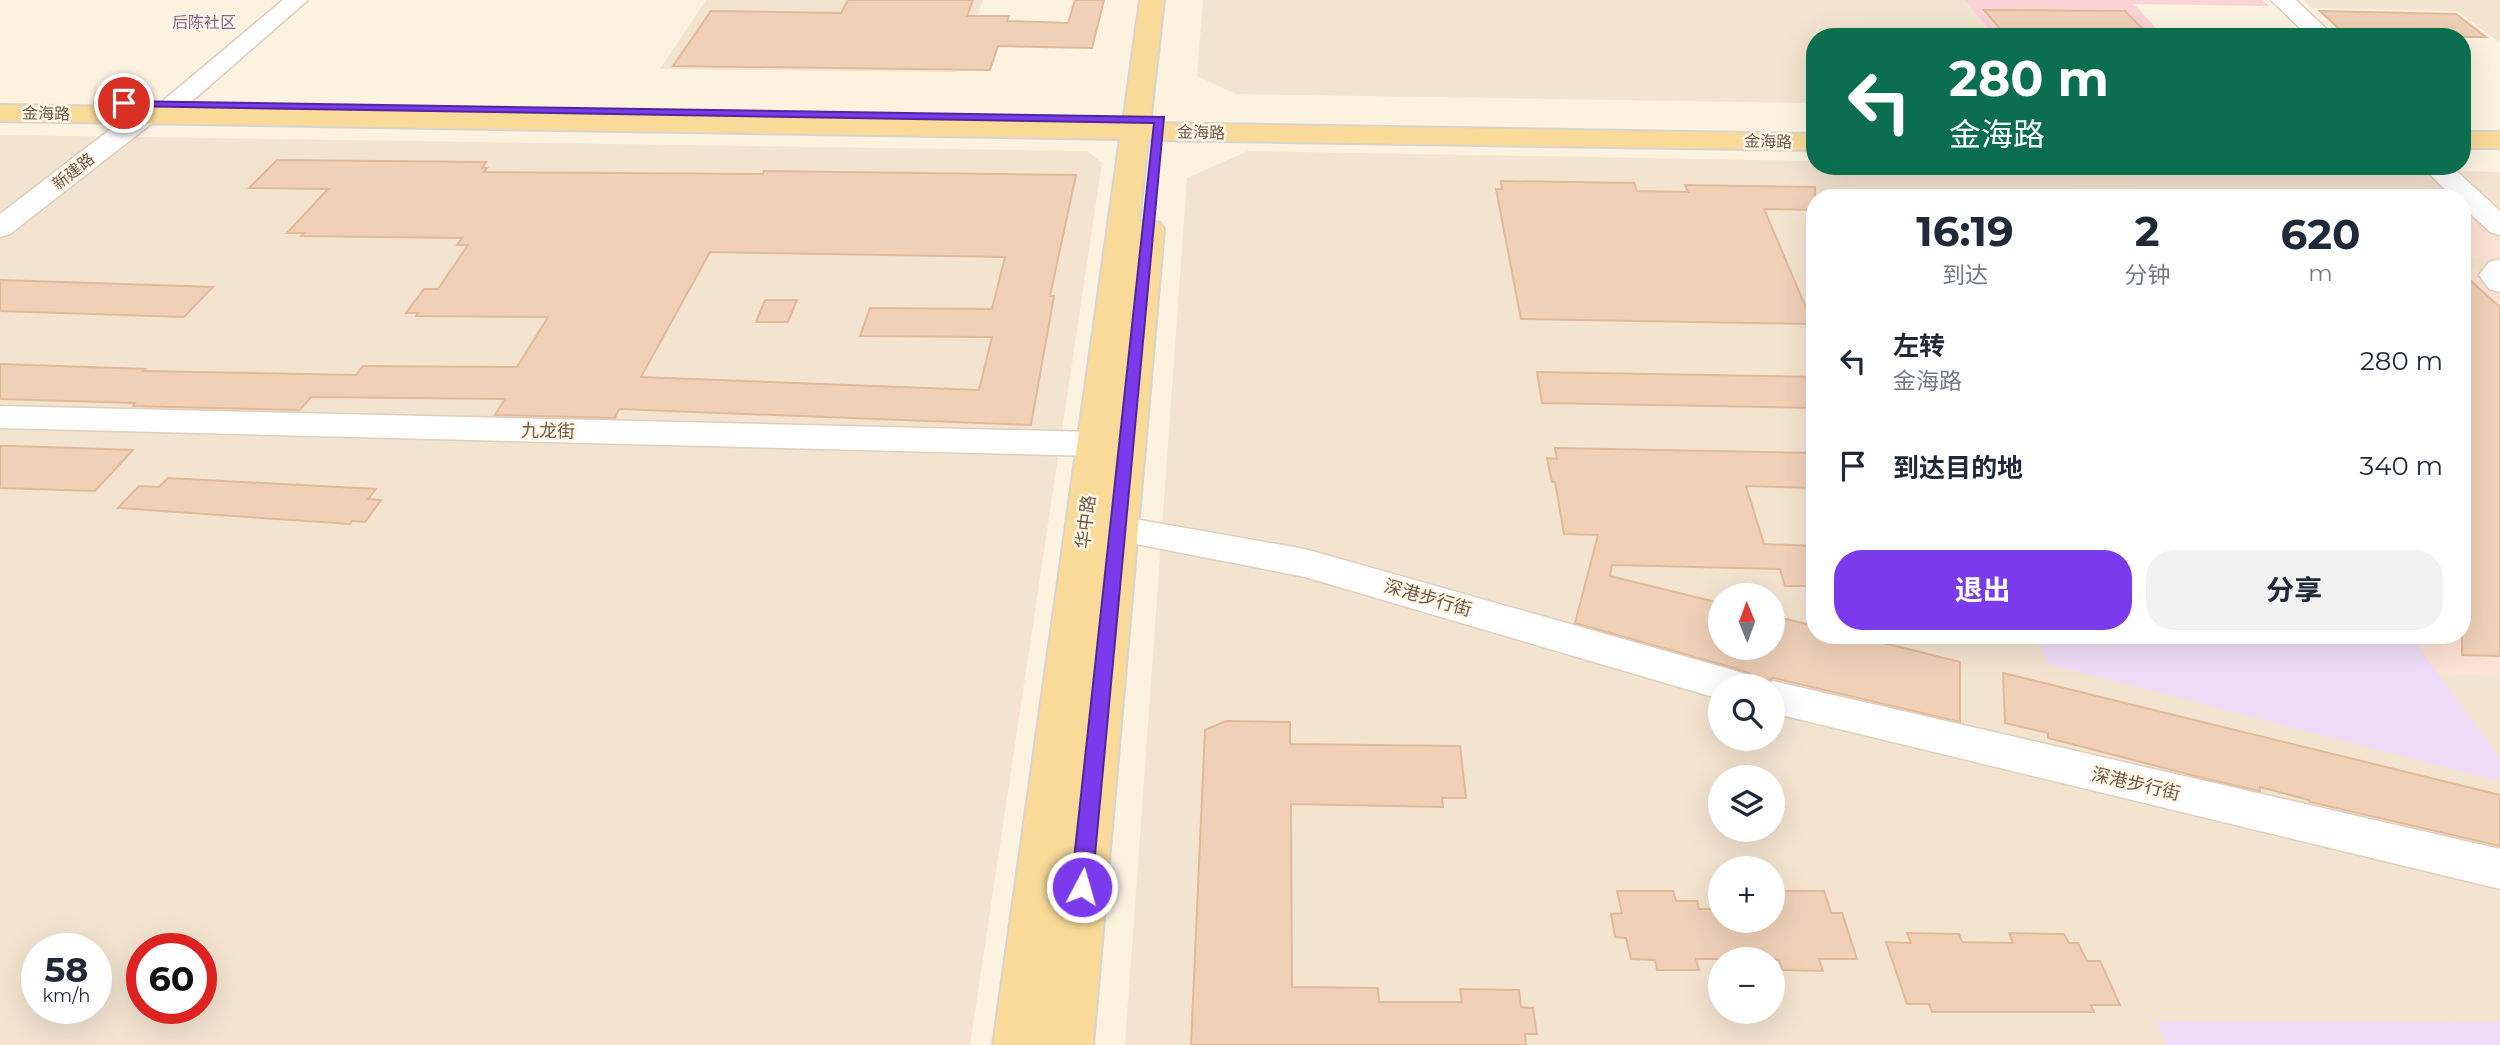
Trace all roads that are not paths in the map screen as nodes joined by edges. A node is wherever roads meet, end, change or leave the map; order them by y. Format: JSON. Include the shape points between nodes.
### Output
{"nodes":[{"id":1,"x":297,"y":0,"type":"edge"},
{"id":2,"x":1152,"y":0,"type":"edge"},
{"id":3,"x":1172,"y":0,"type":"edge"},
{"id":4,"x":2282,"y":0,"type":"edge"},
{"id":5,"x":2313,"y":28,"type":"edge"},
{"id":6,"x":0,"y":101,"type":"edge"},
{"id":7,"x":174,"y":104,"type":"junction"},
{"id":8,"x":0,"y":113,"type":"edge"},
{"id":9,"x":146,"y":115,"type":"junction"},
{"id":10,"x":1148,"y":125,"type":"junction"},
{"id":11,"x":1806,"y":130,"type":"edge"},
{"id":12,"x":2471,"y":140,"type":"edge"},
{"id":13,"x":2500,"y":140,"type":"edge"},
{"id":14,"x":1806,"y":142,"type":"edge"},
{"id":15,"x":2471,"y":152,"type":"edge"},
{"id":16,"x":2500,"y":152,"type":"edge"},
{"id":17,"x":2445,"y":175,"type":"edge"},
{"id":18,"x":2460,"y":189,"type":"edge"},
{"id":19,"x":2471,"y":199,"type":"edge"},
{"id":20,"x":2500,"y":226,"type":"edge"},
{"id":21,"x":0,"y":228,"type":"edge"},
{"id":22,"x":2500,"y":268,"type":"edge"},
{"id":23,"x":2500,"y":283,"type":"edge"},
{"id":24,"x":0,"y":417,"type":"edge"},
{"id":25,"x":1096,"y":444,"type":"junction"},
{"id":26,"x":1118,"y":529,"type":"junction"},
{"id":27,"x":1708,"y":679,"type":"edge"},
{"id":28,"x":1785,"y":700,"type":"edge"},
{"id":29,"x":2500,"y":869,"type":"edge"},
{"id":30,"x":1020,"y":1045,"type":"edge"},
{"id":31,"x":1066,"y":1045,"type":"edge"}],
"edges":[{"from":1,"to":7,"type":"street"},
{"from":2,"to":10,"type":"main road","name":"华中路"},
{"from":3,"to":10,"type":"main road","name":"华中路"},
{"from":4,"to":5,"type":"street"},
{"from":6,"to":7,"type":"main road","name":"金海路"},
{"from":7,"to":10,"type":"main road","name":"金海路"},
{"from":8,"to":9,"type":"main road","name":"金海路"},
{"from":9,"to":10,"type":"main road","name":"金海路"},
{"from":9,"to":21,"type":"street","name":"新建路"},
{"from":10,"to":11,"type":"main road","name":"金海路"},
{"from":10,"to":14,"type":"main road","name":"金海路"},
{"from":10,"to":25,"type":"main road","name":"华中路"},
{"from":10,"to":26,"type":"main road","name":"华中路"},
{"from":12,"to":13,"type":"main road"},
{"from":15,"to":16,"type":"main road"},
{"from":17,"to":18,"type":"street"},
{"from":19,"to":20,"type":"street"},
{"from":22,"to":23,"type":"street","via":[[2494,275]]},
{"from":24,"to":25,"type":"street","name":"九龙街"},
{"from":25,"to":30,"type":"main road","name":"华中路"},
{"from":26,"to":27,"type":"street","name":"深港步行街","via":[[1305,563]]},
{"from":26,"to":31,"type":"main road","name":"华中路"},
{"from":28,"to":29,"type":"street","name":"深港步行街"}]}
